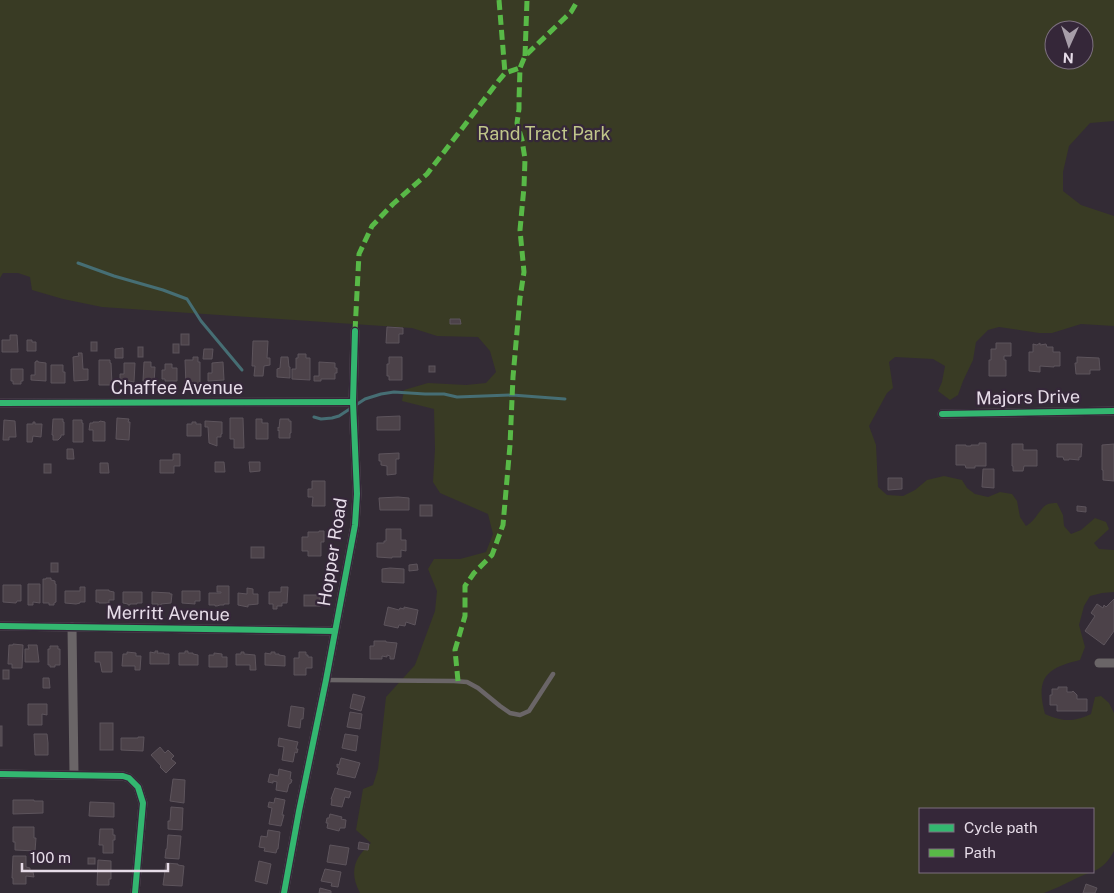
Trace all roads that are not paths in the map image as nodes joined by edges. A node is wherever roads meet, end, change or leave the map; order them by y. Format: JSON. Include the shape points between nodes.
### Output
{"nodes":[{"id":1,"x":354,"y":331,"type":"dead end"},
{"id":2,"x":0,"y":402,"type":"edge"},
{"id":3,"x":353,"y":402,"type":"junction"},
{"id":4,"x":1114,"y":411,"type":"edge"},
{"id":5,"x":942,"y":414,"type":"dead end"},
{"id":6,"x":0,"y":626,"type":"edge"},
{"id":7,"x":72,"y":627,"type":"junction"},
{"id":8,"x":335,"y":631,"type":"junction"},
{"id":9,"x":1099,"y":663,"type":"dead end"},
{"id":10,"x":1114,"y":663,"type":"edge"},
{"id":11,"x":553,"y":674,"type":"dead end"},
{"id":12,"x":326,"y":680,"type":"junction"},
{"id":13,"x":0,"y":774,"type":"edge"},
{"id":14,"x":74,"y":774,"type":"junction"},
{"id":15,"x":135,"y":893,"type":"edge"},
{"id":16,"x":284,"y":893,"type":"edge"}],
"edges":[{"from":1,"to":3,"type":"street","name":"Hopper Road"},
{"from":2,"to":3,"type":"street","name":"Chaffee Avenue"},
{"from":3,"to":8,"type":"street","name":"Hopper Road","via":[[357,494],[355,526]]},
{"from":4,"to":5,"type":"street","name":"Majors Drive"},
{"from":6,"to":7,"type":"street","name":"Merritt Avenue"},
{"from":7,"to":8,"type":"street","name":"Merritt Avenue"},
{"from":7,"to":14,"type":"street"},
{"from":8,"to":12,"type":"street","name":"Hopper Road"},
{"from":9,"to":10,"type":"street"},
{"from":11,"to":12,"type":"lane","via":[[529,711],[520,715],[510,713],[467,682]]},
{"from":12,"to":16,"type":"street","name":"Hopper Road"},
{"from":13,"to":14,"type":"street"},
{"from":14,"to":15,"type":"street","via":[[122,776],[138,787],[143,803]]}]}
